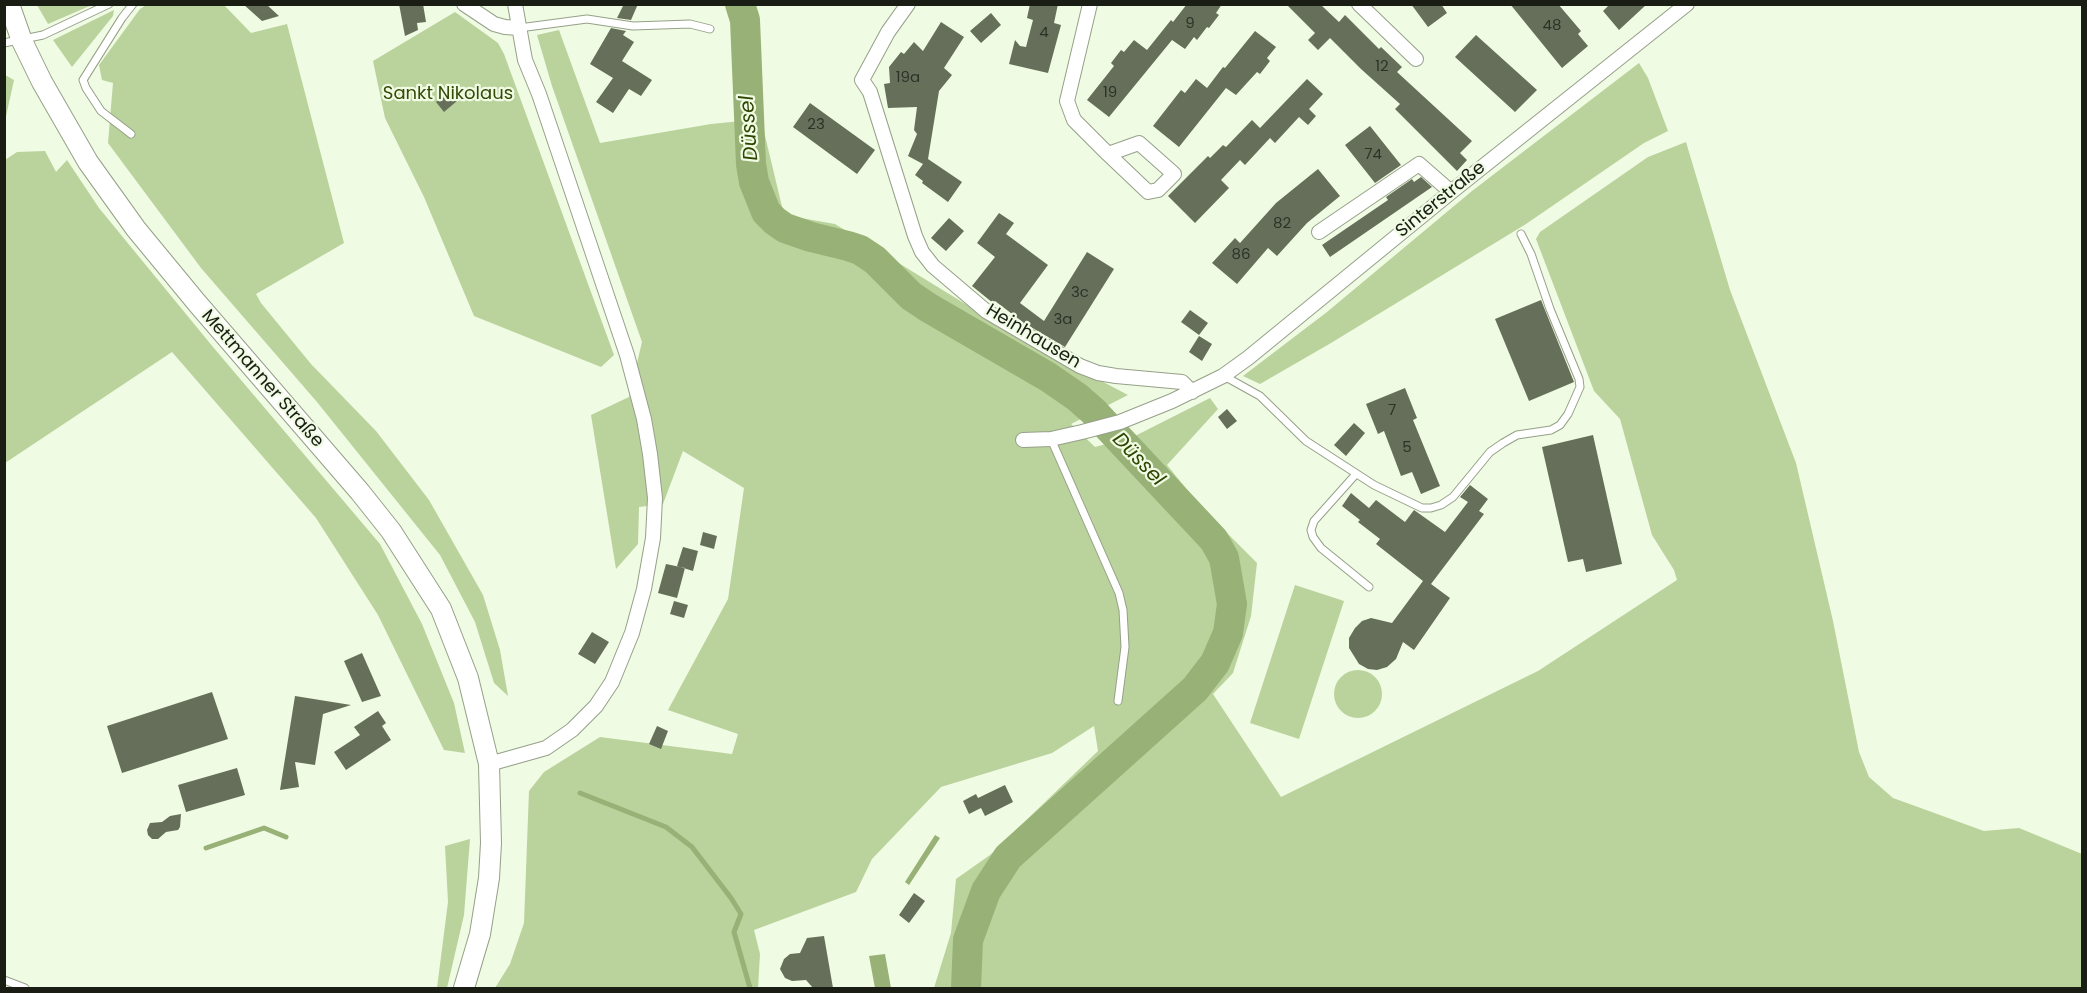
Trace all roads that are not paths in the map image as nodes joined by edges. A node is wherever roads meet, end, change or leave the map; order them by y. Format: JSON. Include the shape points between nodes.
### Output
{"nodes":[{"id":1,"x":9,"y":4,"type":"edge"},
{"id":2,"x":109,"y":4,"type":"edge"},
{"id":3,"x":133,"y":4,"type":"edge"},
{"id":4,"x":464,"y":4,"type":"edge"},
{"id":5,"x":516,"y":4,"type":"edge"},
{"id":6,"x":908,"y":4,"type":"edge"},
{"id":7,"x":1089,"y":4,"type":"edge"},
{"id":8,"x":1687,"y":4,"type":"edge"},
{"id":9,"x":1367,"y":7,"type":"edge"},
{"id":10,"x":519,"y":28,"type":"junction"},
{"id":11,"x":710,"y":29,"type":"dead end"},
{"id":12,"x":13,"y":42,"type":"edge"},
{"id":13,"x":1416,"y":59,"type":"dead end"},
{"id":14,"x":131,"y":134,"type":"dead end"},
{"id":15,"x":1108,"y":154,"type":"dead end"},
{"id":16,"x":1450,"y":192,"type":"junction"},
{"id":17,"x":1319,"y":232,"type":"dead end"},
{"id":18,"x":1521,"y":234,"type":"dead end"},
{"id":19,"x":1223,"y":376,"type":"junction"},
{"id":20,"x":1192,"y":392,"type":"junction"},
{"id":21,"x":1051,"y":439,"type":"junction"},
{"id":22,"x":1023,"y":440,"type":"dead end"},
{"id":23,"x":1356,"y":474,"type":"junction"},
{"id":24,"x":1370,"y":588,"type":"dead end"},
{"id":25,"x":1118,"y":701,"type":"dead end"},
{"id":26,"x":489,"y":764,"type":"junction"},
{"id":27,"x":4,"y":980,"type":"edge"},
{"id":28,"x":25,"y":988,"type":"edge"},
{"id":29,"x":464,"y":988,"type":"edge"}],
"edges":[{"from":1,"to":12,"type":"main road","name":"Mettmanner Straße"},
{"from":2,"to":12,"type":"lane","via":[[43,35]]},
{"from":3,"to":14,"type":"lane","via":[[83,80],[101,111]]},
{"from":4,"to":10,"type":"street","via":[[494,24]]},
{"from":5,"to":10,"type":"street"},
{"from":6,"to":20,"type":"street","name":"Heinhausen","via":[[862,80],[870,92],[922,252],[986,311],[1080,366],[1116,376],[1182,382]]},
{"from":7,"to":15,"type":"street","via":[[1066,101],[1074,120]]},
{"from":8,"to":16,"type":"street","name":"Sinterstraße"},
{"from":9,"to":13,"type":"street"},
{"from":10,"to":11,"type":"lane","via":[[587,19],[633,26],[690,24]]},
{"from":10,"to":26,"type":"street","via":[[525,60],[627,355],[644,419],[655,498],[644,589],[612,682],[596,706],[546,748]]},
{"from":12,"to":26,"type":"main road","name":"Mettmanner Straße","via":[[136,229],[360,492],[419,573],[441,609],[461,657]]},
{"from":16,"to":17,"type":"street","via":[[1419,164]]},
{"from":16,"to":19,"type":"street","name":"Sinterstraße"},
{"from":18,"to":23,"type":"lane","via":[[1579,379],[1580,387],[1568,414],[1551,430],[1517,435],[1497,447],[1441,506],[1422,508]]},
{"from":19,"to":20,"type":"street","name":"Sinterstraße"},
{"from":19,"to":23,"type":"lane","via":[[1260,396],[1306,441]]},
{"from":20,"to":21,"type":"street","via":[[1120,422]]},
{"from":21,"to":22,"type":"street"},
{"from":21,"to":25,"type":"lane","via":[[1119,594],[1125,647]]},
{"from":23,"to":24,"type":"lane","via":[[1314,521],[1311,530],[1321,548]]},
{"from":26,"to":29,"type":"main road","name":"Mettmanner Straße","via":[[489,878],[480,934]]},
{"from":27,"to":28,"type":"lane"}]}
